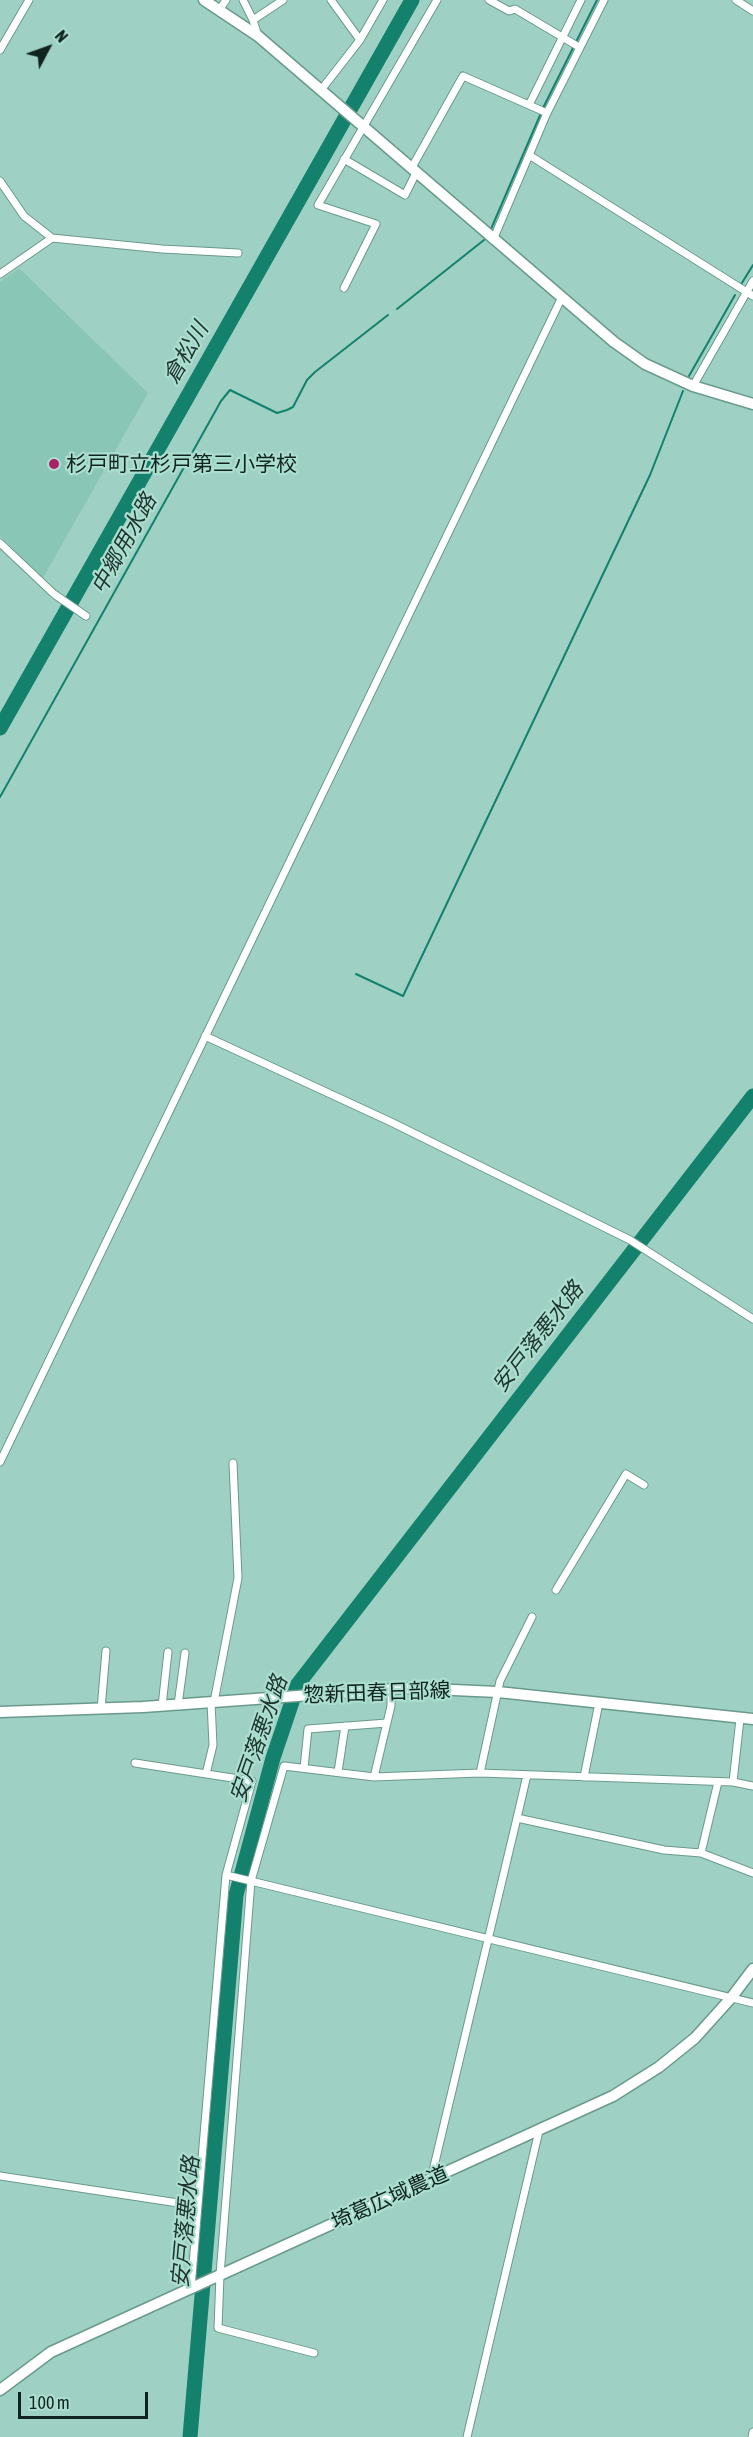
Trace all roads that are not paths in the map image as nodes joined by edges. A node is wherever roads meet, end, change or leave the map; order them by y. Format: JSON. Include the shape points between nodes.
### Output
{"nodes":[{"id":1,"x":29,"y":0,"type":"edge"},
{"id":2,"x":204,"y":0,"type":"edge"},
{"id":3,"x":243,"y":0,"type":"edge"},
{"id":4,"x":283,"y":0,"type":"edge"},
{"id":5,"x":330,"y":0,"type":"edge"},
{"id":6,"x":383,"y":0,"type":"edge"},
{"id":7,"x":437,"y":0,"type":"edge"},
{"id":8,"x":489,"y":0,"type":"edge"},
{"id":9,"x":581,"y":0,"type":"edge"},
{"id":10,"x":604,"y":0,"type":"edge"},
{"id":11,"x":736,"y":0,"type":"edge"},
{"id":12,"x":223,"y":5,"type":"edge"},
{"id":13,"x":753,"y":11,"type":"edge"},
{"id":14,"x":253,"y":20,"type":"junction"},
{"id":15,"x":258,"y":36,"type":"junction"},
{"id":16,"x":562,"y":37,"type":"junction"},
{"id":17,"x":360,"y":40,"type":"junction"},
{"id":18,"x":579,"y":47,"type":"junction"},
{"id":19,"x":0,"y":50,"type":"edge"},
{"id":20,"x":321,"y":90,"type":"junction"},
{"id":21,"x":529,"y":105,"type":"junction"},
{"id":22,"x":547,"y":113,"type":"junction"},
{"id":23,"x":363,"y":127,"type":"junction"},
{"id":24,"x":529,"y":155,"type":"junction"},
{"id":25,"x":344,"y":159,"type":"junction"},
{"id":26,"x":414,"y":171,"type":"junction"},
{"id":27,"x":0,"y":181,"type":"edge"},
{"id":28,"x":52,"y":238,"type":"junction"},
{"id":29,"x":493,"y":240,"type":"junction"},
{"id":30,"x":238,"y":253,"type":"dead end"},
{"id":31,"x":0,"y":274,"type":"edge"},
{"id":32,"x":753,"y":281,"type":"edge"},
{"id":33,"x":344,"y":288,"type":"dead end"},
{"id":34,"x":750,"y":294,"type":"edge"},
{"id":35,"x":562,"y":297,"type":"junction"},
{"id":36,"x":693,"y":386,"type":"junction"},
{"id":37,"x":753,"y":404,"type":"edge"},
{"id":38,"x":0,"y":543,"type":"edge"},
{"id":39,"x":86,"y":616,"type":"dead end"},
{"id":40,"x":205,"y":1036,"type":"junction"},
{"id":41,"x":753,"y":1319,"type":"edge"},
{"id":42,"x":0,"y":1462,"type":"edge"},
{"id":43,"x":234,"y":1463,"type":"dead end"},
{"id":44,"x":644,"y":1485,"type":"dead end"},
{"id":45,"x":556,"y":1590,"type":"dead end"},
{"id":46,"x":532,"y":1617,"type":"dead end"},
{"id":47,"x":106,"y":1651,"type":"dead end"},
{"id":48,"x":168,"y":1652,"type":"dead end"},
{"id":49,"x":185,"y":1653,"type":"dead end"},
{"id":50,"x":391,"y":1690,"type":"junction"},
{"id":51,"x":498,"y":1692,"type":"junction"},
{"id":52,"x":212,"y":1702,"type":"junction"},
{"id":53,"x":599,"y":1702,"type":"junction"},
{"id":54,"x":178,"y":1705,"type":"junction"},
{"id":55,"x":162,"y":1706,"type":"junction"},
{"id":56,"x":101,"y":1709,"type":"junction"},
{"id":57,"x":0,"y":1712,"type":"edge"},
{"id":58,"x":740,"y":1719,"type":"junction"},
{"id":59,"x":753,"y":1719,"type":"edge"},
{"id":60,"x":387,"y":1723,"type":"junction"},
{"id":61,"x":345,"y":1726,"type":"junction"},
{"id":62,"x":135,"y":1763,"type":"dead end"},
{"id":63,"x":304,"y":1768,"type":"junction"},
{"id":64,"x":338,"y":1772,"type":"junction"},
{"id":65,"x":480,"y":1773,"type":"junction"},
{"id":66,"x":206,"y":1774,"type":"junction"},
{"id":67,"x":527,"y":1775,"type":"junction"},
{"id":68,"x":374,"y":1776,"type":"junction"},
{"id":69,"x":584,"y":1777,"type":"junction"},
{"id":70,"x":718,"y":1782,"type":"junction"},
{"id":71,"x":733,"y":1782,"type":"junction"},
{"id":72,"x":753,"y":1786,"type":"edge"},
{"id":73,"x":518,"y":1818,"type":"junction"},
{"id":74,"x":701,"y":1853,"type":"junction"},
{"id":75,"x":753,"y":1873,"type":"edge"},
{"id":76,"x":226,"y":1875,"type":"junction"},
{"id":77,"x":251,"y":1881,"type":"junction"},
{"id":78,"x":488,"y":1940,"type":"junction"},
{"id":79,"x":753,"y":1969,"type":"edge"},
{"id":80,"x":731,"y":1998,"type":"junction"},
{"id":81,"x":753,"y":2003,"type":"edge"},
{"id":82,"x":539,"y":2131,"type":"junction"},
{"id":83,"x":0,"y":2176,"type":"edge"},
{"id":84,"x":431,"y":2180,"type":"junction"},
{"id":85,"x":198,"y":2205,"type":"junction"},
{"id":86,"x":217,"y":2276,"type":"junction"},
{"id":87,"x":193,"y":2288,"type":"junction"},
{"id":88,"x":314,"y":2353,"type":"dead end"},
{"id":89,"x":0,"y":2390,"type":"edge"},
{"id":90,"x":753,"y":2432,"type":"edge"},
{"id":91,"x":467,"y":2437,"type":"edge"},
{"id":92,"x":752,"y":2437,"type":"edge"}],
"edges":[{"from":1,"to":19,"type":"street"},
{"from":2,"to":12,"type":"street"},
{"from":3,"to":14,"type":"street"},
{"from":4,"to":14,"type":"street"},
{"from":5,"to":17,"type":"street"},
{"from":6,"to":17,"type":"street"},
{"from":7,"to":23,"type":"street"},
{"from":8,"to":16,"type":"street","via":[[509,11],[515,9]]},
{"from":9,"to":16,"type":"street"},
{"from":10,"to":18,"type":"street"},
{"from":11,"to":13,"type":"street"},
{"from":12,"to":15,"type":"street"},
{"from":14,"to":15,"type":"street"},
{"from":15,"to":20,"type":"street"},
{"from":16,"to":18,"type":"street"},
{"from":16,"to":21,"type":"street"},
{"from":17,"to":20,"type":"street"},
{"from":18,"to":22,"type":"street"},
{"from":20,"to":23,"type":"street"},
{"from":21,"to":22,"type":"street"},
{"from":21,"to":26,"type":"street","via":[[463,76]]},
{"from":22,"to":24,"type":"street"},
{"from":23,"to":25,"type":"street"},
{"from":23,"to":26,"type":"street"},
{"from":24,"to":29,"type":"street"},
{"from":24,"to":34,"type":"street"},
{"from":25,"to":26,"type":"street","via":[[405,195]]},
{"from":25,"to":33,"type":"street","via":[[318,205],[375,224]]},
{"from":26,"to":29,"type":"street"},
{"from":27,"to":28,"type":"street","via":[[24,216]]},
{"from":28,"to":30,"type":"street"},
{"from":28,"to":31,"type":"street"},
{"from":29,"to":35,"type":"street"},
{"from":32,"to":34,"type":"street"},
{"from":34,"to":36,"type":"street"},
{"from":35,"to":36,"type":"street","via":[[645,364]]},
{"from":35,"to":40,"type":"street"},
{"from":36,"to":37,"type":"street"},
{"from":38,"to":39,"type":"street","via":[[54,594]]},
{"from":40,"to":41,"type":"street","via":[[630,1240]]},
{"from":40,"to":42,"type":"street"},
{"from":43,"to":52,"type":"street","via":[[238,1578]]},
{"from":44,"to":45,"type":"street","via":[[626,1474]]},
{"from":46,"to":51,"type":"street"},
{"from":47,"to":56,"type":"street"},
{"from":48,"to":55,"type":"street"},
{"from":49,"to":54,"type":"street"},
{"from":50,"to":51,"type":"street","name":"惣新田春日部線"},
{"from":50,"to":52,"type":"street","name":"惣新田春日部線"},
{"from":50,"to":60,"type":"street"},
{"from":51,"to":53,"type":"street","name":"惣新田春日部線"},
{"from":51,"to":65,"type":"street"},
{"from":52,"to":54,"type":"street","name":"惣新田春日部線"},
{"from":52,"to":66,"type":"street","via":[[213,1745]]},
{"from":53,"to":58,"type":"street","name":"惣新田春日部線"},
{"from":53,"to":69,"type":"street"},
{"from":54,"to":55,"type":"street","name":"惣新田春日部線"},
{"from":55,"to":56,"type":"street","name":"惣新田春日部線"},
{"from":56,"to":57,"type":"street","name":"惣新田春日部線"},
{"from":58,"to":59,"type":"street","name":"惣新田春日部線"},
{"from":58,"to":71,"type":"street"},
{"from":60,"to":61,"type":"street"},
{"from":60,"to":68,"type":"street"},
{"from":61,"to":63,"type":"street","via":[[308,1730]]},
{"from":61,"to":64,"type":"street"},
{"from":62,"to":66,"type":"street"},
{"from":63,"to":64,"type":"street"},
{"from":63,"to":77,"type":"street","via":[[284,1766]]},
{"from":64,"to":68,"type":"street"},
{"from":65,"to":67,"type":"street"},
{"from":65,"to":68,"type":"street"},
{"from":66,"to":76,"type":"street","via":[[252,1781]]},
{"from":67,"to":69,"type":"street"},
{"from":67,"to":73,"type":"street"},
{"from":69,"to":70,"type":"street"},
{"from":70,"to":71,"type":"street"},
{"from":70,"to":74,"type":"street"},
{"from":71,"to":72,"type":"street"},
{"from":73,"to":74,"type":"street","via":[[664,1850]]},
{"from":73,"to":78,"type":"street"},
{"from":74,"to":75,"type":"street"},
{"from":76,"to":77,"type":"street"},
{"from":76,"to":85,"type":"street"},
{"from":77,"to":78,"type":"street"},
{"from":77,"to":86,"type":"street"},
{"from":78,"to":80,"type":"street"},
{"from":78,"to":84,"type":"street"},
{"from":79,"to":80,"type":"street","name":"埼葛広域農道"},
{"from":80,"to":81,"type":"street"},
{"from":80,"to":82,"type":"street","name":"埼葛広域農道","via":[[695,2038],[659,2067],[613,2096]]},
{"from":82,"to":84,"type":"street","name":"埼葛広域農道"},
{"from":82,"to":91,"type":"street"},
{"from":83,"to":85,"type":"street"},
{"from":84,"to":86,"type":"street","name":"埼葛広域農道"},
{"from":85,"to":87,"type":"street"},
{"from":86,"to":87,"type":"street","name":"埼葛広域農道"},
{"from":86,"to":88,"type":"street","via":[[218,2328]]},
{"from":87,"to":89,"type":"street","name":"埼葛広域農道","via":[[51,2352]]},
{"from":90,"to":92,"type":"street"}]}
